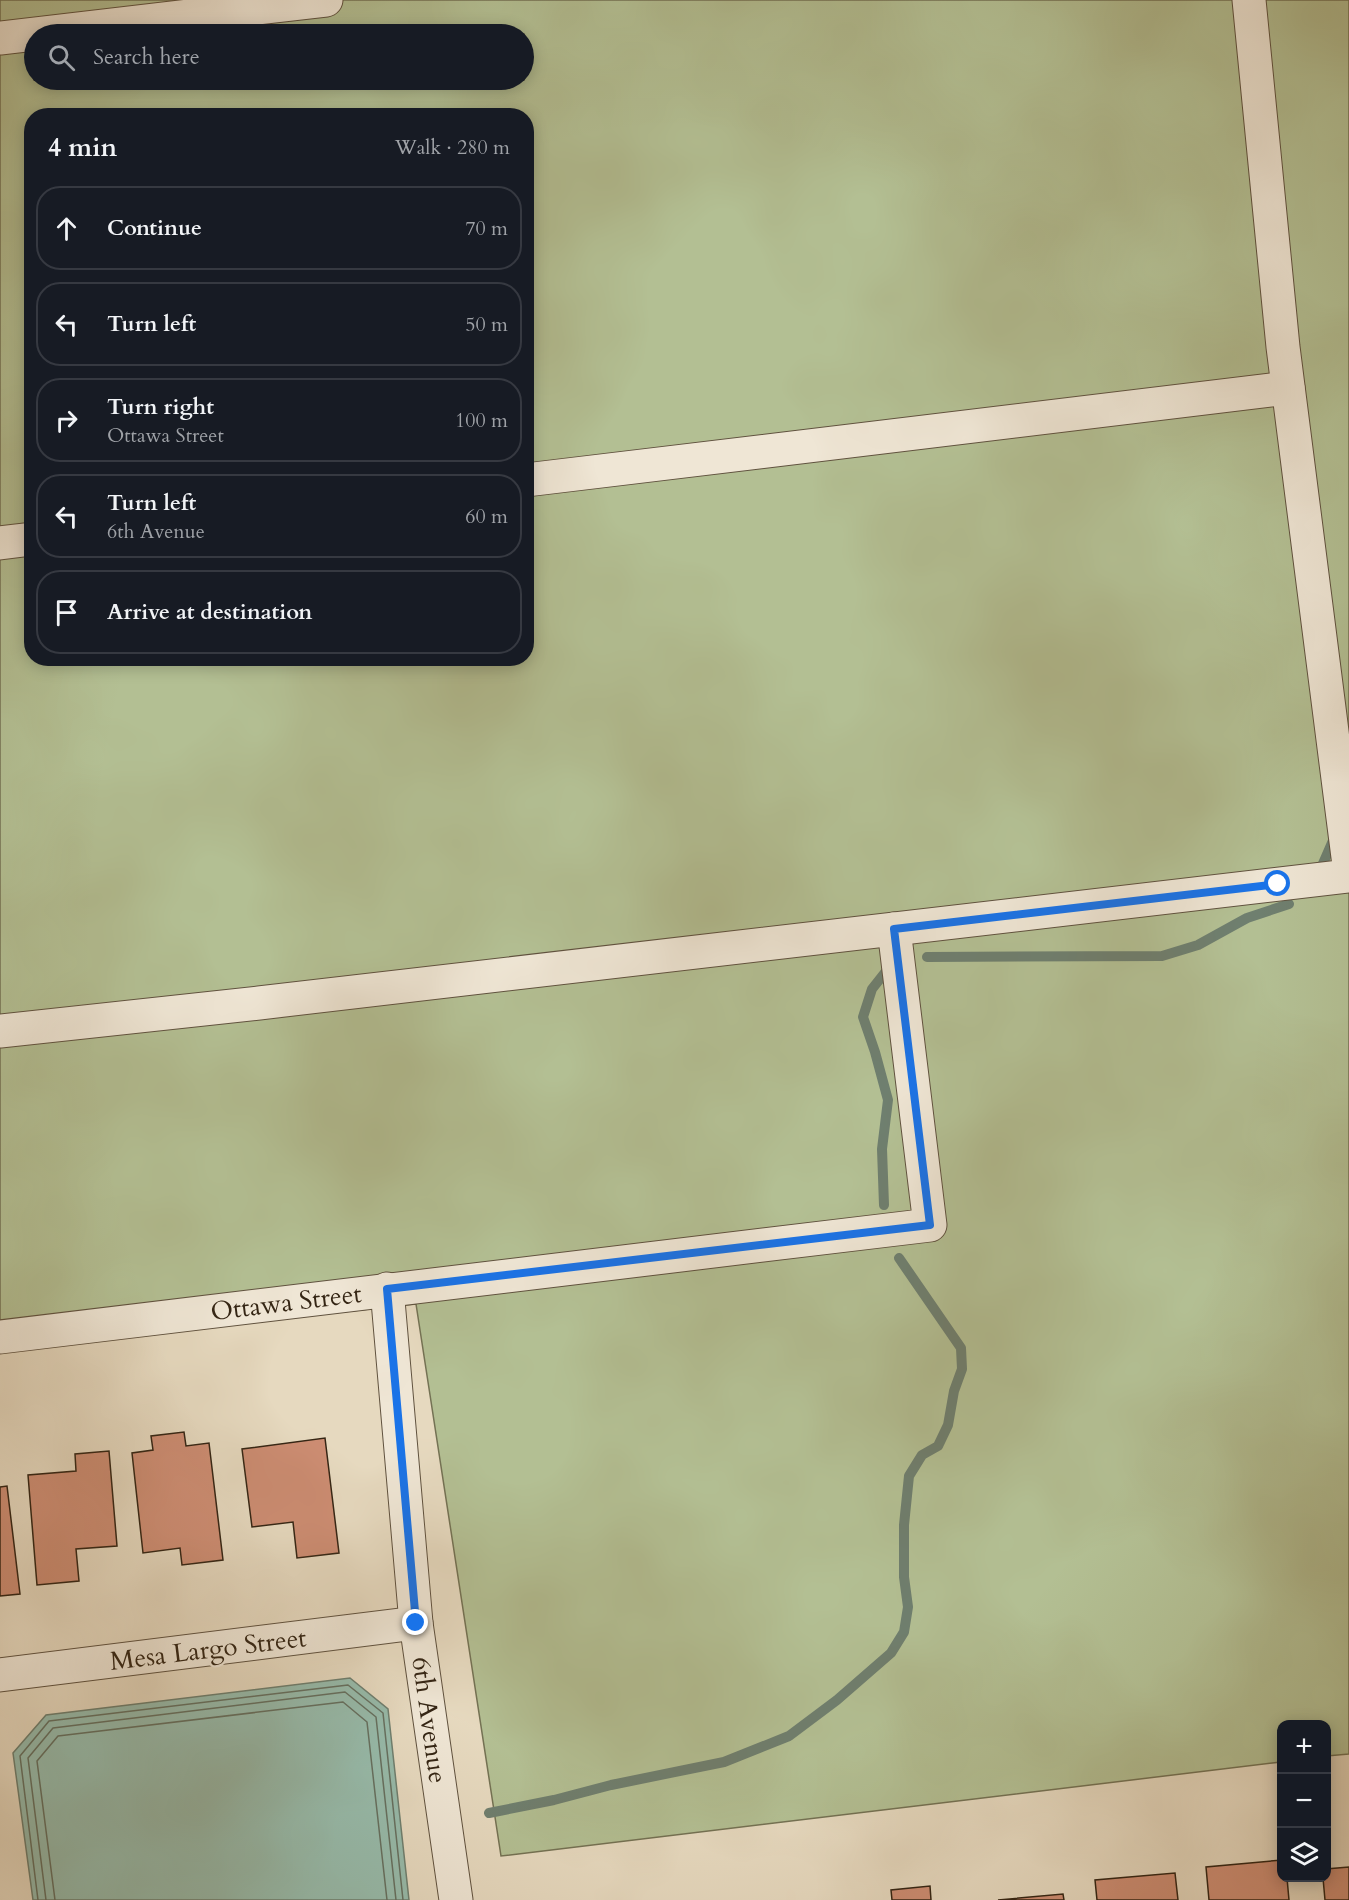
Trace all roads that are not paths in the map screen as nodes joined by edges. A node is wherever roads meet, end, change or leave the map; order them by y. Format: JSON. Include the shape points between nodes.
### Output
{"nodes":[{"id":1,"x":326,"y":0,"type":"edge"},
{"id":2,"x":1248,"y":0,"type":"edge"},
{"id":3,"x":120,"y":24,"type":"edge"},
{"id":4,"x":24,"y":35,"type":"edge"},
{"id":5,"x":0,"y":38,"type":"edge"},
{"id":6,"x":1288,"y":388,"type":"junction"},
{"id":7,"x":534,"y":479,"type":"edge"},
{"id":8,"x":24,"y":540,"type":"edge"},
{"id":9,"x":0,"y":543,"type":"edge"},
{"id":10,"x":1349,"y":865,"type":"edge"},
{"id":11,"x":1349,"y":876,"type":"edge"},
{"id":12,"x":894,"y":929,"type":"junction"},
{"id":13,"x":0,"y":1030,"type":"edge"},
{"id":14,"x":387,"y":1289,"type":"junction"},
{"id":15,"x":0,"y":1337,"type":"edge"},
{"id":16,"x":416,"y":1623,"type":"junction"},
{"id":17,"x":0,"y":1675,"type":"edge"},
{"id":18,"x":456,"y":1900,"type":"edge"}],
"edges":[{"from":1,"to":3,"type":"street"},
{"from":2,"to":6,"type":"street"},
{"from":4,"to":5,"type":"street"},
{"from":6,"to":7,"type":"street"},
{"from":6,"to":10,"type":"street"},
{"from":8,"to":9,"type":"street"},
{"from":11,"to":12,"type":"street"},
{"from":12,"to":13,"type":"street"},
{"from":12,"to":14,"type":"street","name":"Ottawa Street","via":[[930,1225]]},
{"from":14,"to":15,"type":"street","name":"Ottawa Street"},
{"from":14,"to":16,"type":"street","name":"6th Avenue"},
{"from":16,"to":17,"type":"street","name":"Mesa Largo Street"},
{"from":16,"to":18,"type":"street","name":"6th Avenue"}]}
